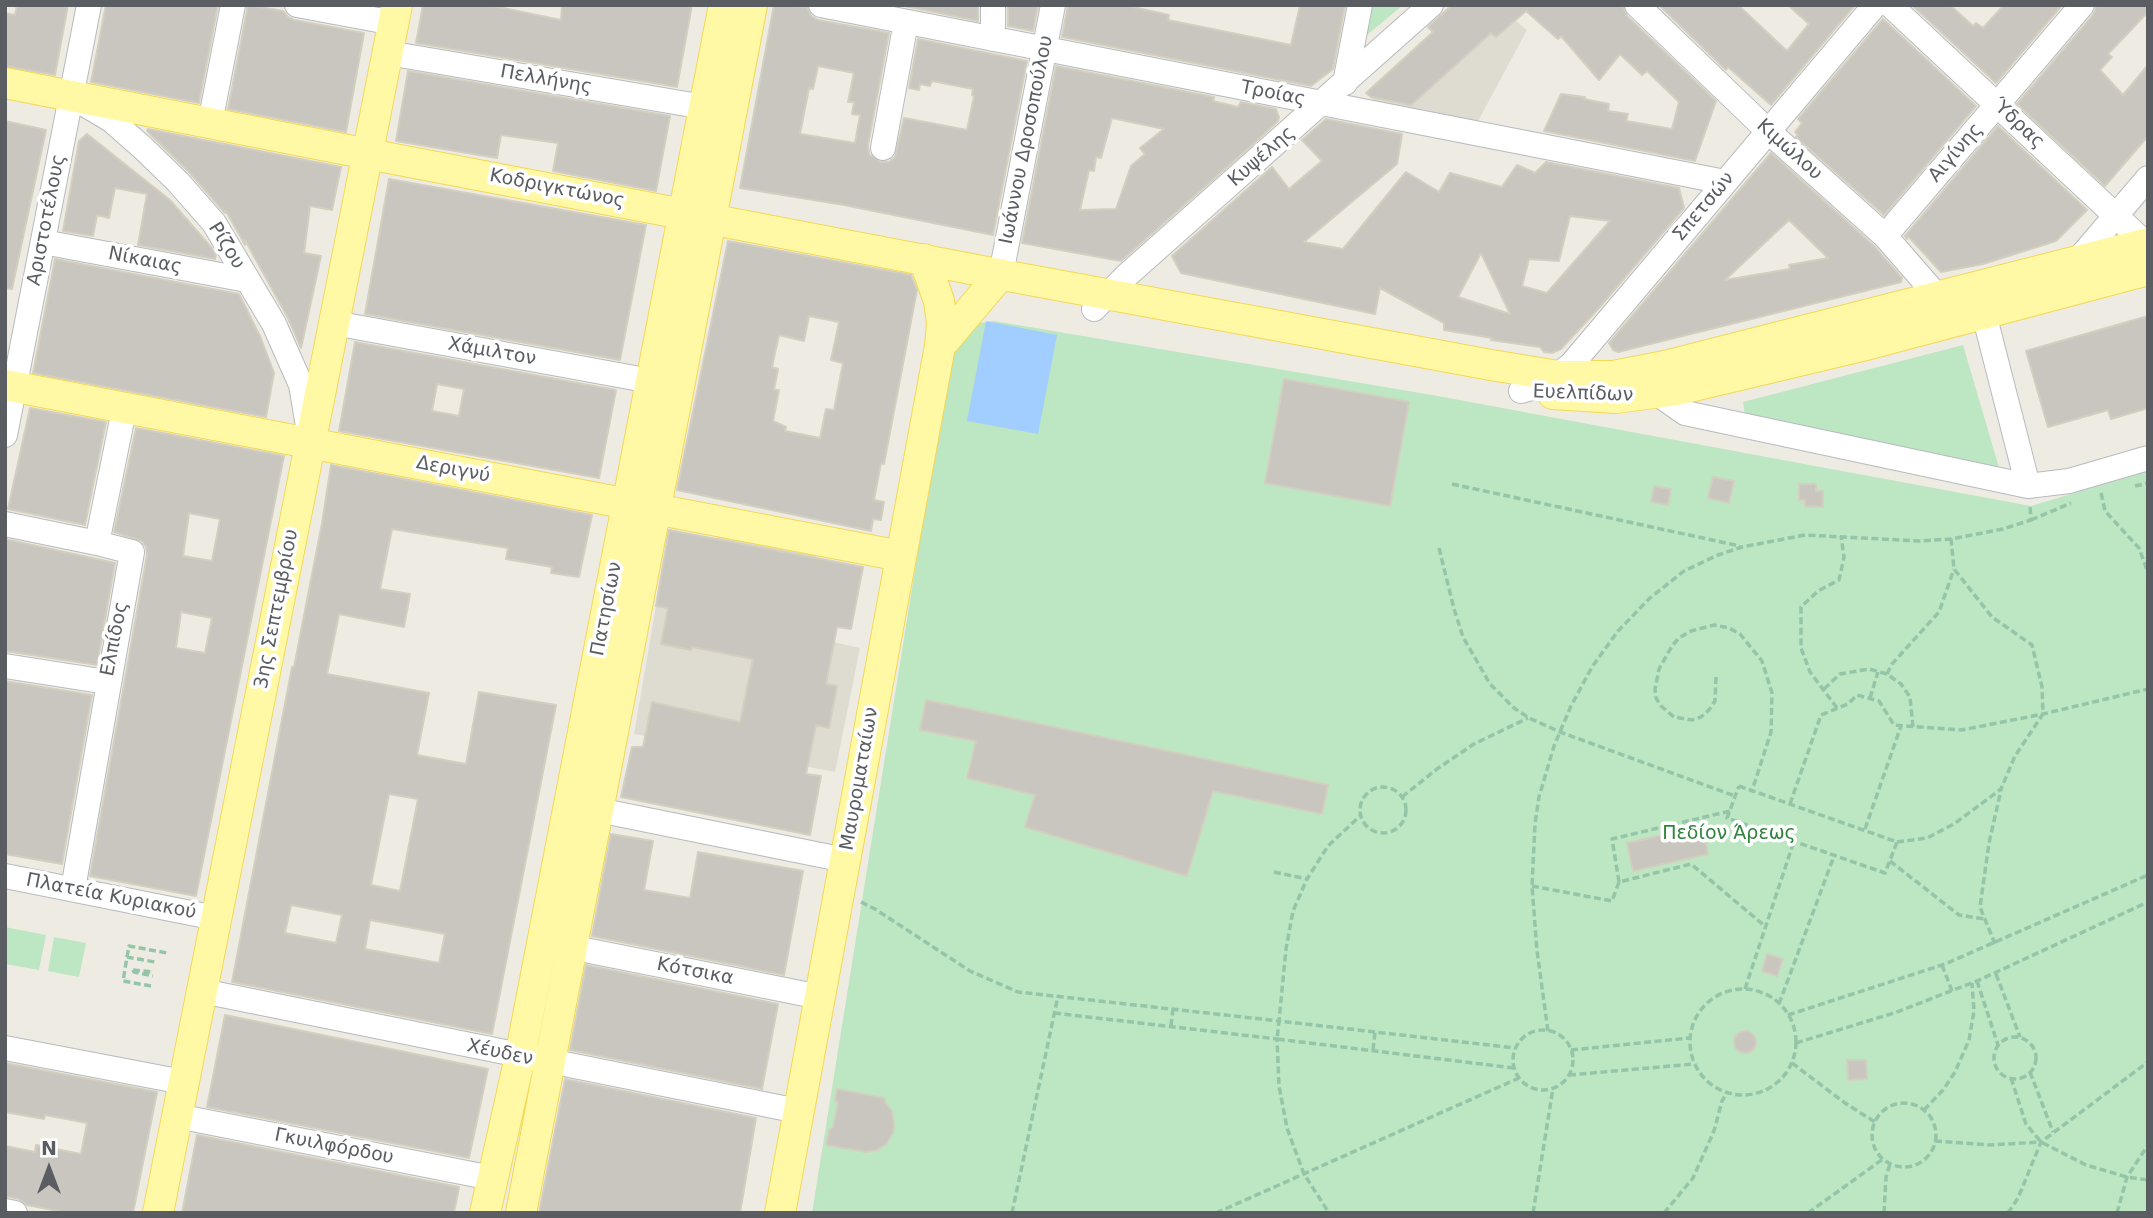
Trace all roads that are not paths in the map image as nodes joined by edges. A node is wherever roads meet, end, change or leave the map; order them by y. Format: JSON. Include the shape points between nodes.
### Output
{"nodes":[{"id":1,"x":89,"y":5,"type":"edge"},
{"id":2,"x":233,"y":5,"type":"edge"},
{"id":3,"x":297,"y":5,"type":"edge"},
{"id":4,"x":723,"y":5,"type":"edge"},
{"id":5,"x":752,"y":5,"type":"edge"},
{"id":6,"x":821,"y":5,"type":"edge"},
{"id":7,"x":993,"y":5,"type":"edge"},
{"id":8,"x":1053,"y":5,"type":"edge"},
{"id":9,"x":1360,"y":5,"type":"edge"},
{"id":10,"x":1431,"y":5,"type":"edge"},
{"id":11,"x":1637,"y":5,"type":"edge"},
{"id":12,"x":1875,"y":5,"type":"edge"},
{"id":13,"x":1891,"y":5,"type":"edge"},
{"id":14,"x":2082,"y":5,"type":"edge"},
{"id":15,"x":396,"y":14,"type":"edge"},
{"id":16,"x":906,"y":22,"type":"junction"},
{"id":17,"x":993,"y":39,"type":"junction"},
{"id":18,"x":1045,"y":49,"type":"junction"},
{"id":19,"x":388,"y":53,"type":"junction"},
{"id":20,"x":5,"y":83,"type":"edge"},
{"id":21,"x":1345,"y":83,"type":"junction"},
{"id":22,"x":71,"y":96,"type":"junction"},
{"id":23,"x":1322,"y":103,"type":"junction"},
{"id":24,"x":1997,"y":105,"type":"junction"},
{"id":25,"x":704,"y":107,"type":"junction"},
{"id":26,"x":210,"y":123,"type":"junction"},
{"id":27,"x":1768,"y":131,"type":"junction"},
{"id":28,"x":883,"y":148,"type":"dead end"},
{"id":29,"x":368,"y":154,"type":"junction"},
{"id":30,"x":2148,"y":178,"type":"edge"},
{"id":31,"x":1725,"y":182,"type":"junction"},
{"id":32,"x":697,"y":216,"type":"junction"},
{"id":33,"x":2116,"y":216,"type":"junction"},
{"id":34,"x":1885,"y":236,"type":"junction"},
{"id":35,"x":43,"y":242,"type":"junction"},
{"id":36,"x":2147,"y":252,"type":"edge"},
{"id":37,"x":924,"y":259,"type":"junction"},
{"id":38,"x":2077,"y":261,"type":"junction"},
{"id":39,"x":247,"y":280,"type":"junction"},
{"id":40,"x":994,"y":282,"type":"junction"},
{"id":41,"x":1938,"y":297,"type":"junction"},
{"id":42,"x":1102,"y":302,"type":"junction"},
{"id":43,"x":1984,"y":314,"type":"junction"},
{"id":44,"x":334,"y":323,"type":"junction"},
{"id":45,"x":940,"y":346,"type":"junction"},
{"id":46,"x":1730,"y":364,"type":"junction"},
{"id":47,"x":1558,"y":376,"type":"junction"},
{"id":48,"x":651,"y":381,"type":"junction"},
{"id":49,"x":10,"y":386,"type":"edge"},
{"id":50,"x":1521,"y":391,"type":"junction"},
{"id":51,"x":1658,"y":394,"type":"junction"},
{"id":52,"x":123,"y":415,"type":"dead end"},
{"id":53,"x":5,"y":435,"type":"edge"},
{"id":54,"x":310,"y":443,"type":"junction"},
{"id":55,"x":2148,"y":458,"type":"edge"},
{"id":56,"x":2028,"y":486,"type":"junction"},
{"id":57,"x":641,"y":506,"type":"junction"},
{"id":58,"x":5,"y":524,"type":"edge"},
{"id":59,"x":97,"y":543,"type":"junction"},
{"id":60,"x":901,"y":556,"type":"junction"},
{"id":61,"x":5,"y":666,"type":"edge"},
{"id":62,"x":107,"y":682,"type":"junction"},
{"id":63,"x":597,"y":810,"type":"junction"},
{"id":64,"x":845,"y":860,"type":"junction"},
{"id":65,"x":5,"y":876,"type":"edge"},
{"id":66,"x":73,"y":890,"type":"junction"},
{"id":67,"x":216,"y":918,"type":"junction"},
{"id":68,"x":570,"y":947,"type":"junction"},
{"id":69,"x":202,"y":991,"type":"junction"},
{"id":70,"x":820,"y":997,"type":"junction"},
{"id":71,"x":5,"y":1048,"type":"edge"},
{"id":72,"x":534,"y":1060,"type":"junction"},
{"id":73,"x":183,"y":1082,"type":"junction"},
{"id":74,"x":798,"y":1111,"type":"junction"},
{"id":75,"x":177,"y":1116,"type":"junction"},
{"id":76,"x":492,"y":1178,"type":"junction"},
{"id":77,"x":5,"y":1211,"type":"edge"},
{"id":78,"x":15,"y":1213,"type":"edge"},
{"id":79,"x":158,"y":1213,"type":"edge"},
{"id":80,"x":485,"y":1213,"type":"edge"},
{"id":81,"x":521,"y":1213,"type":"edge"},
{"id":82,"x":780,"y":1213,"type":"edge"}],
"edges":[{"from":1,"to":22,"type":"street","name":"Αριστοτέλους"},
{"from":2,"to":26,"type":"street"},
{"from":3,"to":15,"type":"street"},
{"from":4,"to":25,"type":"main road","name":"Πατησίων"},
{"from":5,"to":32,"type":"main road","name":"Πατησίων"},
{"from":6,"to":16,"type":"street","name":"Τροίας"},
{"from":7,"to":17,"type":"street"},
{"from":8,"to":18,"type":"street","name":"Ιωάννου Δροσοπούλου"},
{"from":9,"to":21,"type":"street"},
{"from":10,"to":21,"type":"street","name":"Κυψέλης"},
{"from":11,"to":27,"type":"street","name":"Κιμώλου"},
{"from":12,"to":27,"type":"street","name":"Σπετσών"},
{"from":13,"to":24,"type":"street","name":"Ύδρας"},
{"from":14,"to":24,"type":"street","name":"Αιγίνης"},
{"from":15,"to":19,"type":"main road","name":"3ης Σεπτεμβρίου"},
{"from":16,"to":17,"type":"street","name":"Τροίας"},
{"from":16,"to":28,"type":"street"},
{"from":17,"to":18,"type":"street","name":"Τροίας"},
{"from":18,"to":23,"type":"street","name":"Τροίας"},
{"from":18,"to":40,"type":"street","name":"Ιωάννου Δροσοπούλου"},
{"from":19,"to":25,"type":"street","name":"Πελλήνης"},
{"from":19,"to":29,"type":"main road","name":"3ης Σεπτεμβρίου"},
{"from":20,"to":22,"type":"main road","name":"Κοδριγκτώνος"},
{"from":21,"to":23,"type":"street","name":"Κυψέλης"},
{"from":22,"to":26,"type":"main road","name":"Κοδριγκτώνος"},
{"from":22,"to":35,"type":"street","name":"Αριστοτέλους"},
{"from":22,"to":39,"type":"street","name":"Ρίζου","via":[[111,120],[178,182],[214,223]]},
{"from":23,"to":31,"type":"street","name":"Τροίας"},
{"from":23,"to":42,"type":"street","name":"Κυψέλης"},
{"from":24,"to":33,"type":"street","name":"Ύδρας"},
{"from":24,"to":34,"type":"street","name":"Αιγίνης"},
{"from":25,"to":32,"type":"main road","name":"Πατησίων"},
{"from":26,"to":29,"type":"main road","name":"Κοδριγκτώνος"},
{"from":27,"to":31,"type":"street","name":"Σπετσών"},
{"from":27,"to":34,"type":"street","name":"Κιμώλου"},
{"from":29,"to":32,"type":"main road","name":"Κοδριγκτώνος"},
{"from":29,"to":44,"type":"main road","name":"3ης Σεπτεμβρίου"},
{"from":30,"to":33,"type":"street"},
{"from":31,"to":47,"type":"street","name":"Σπετσών"},
{"from":32,"to":37,"type":"main road","name":"Κοδριγκτώνος"},
{"from":32,"to":48,"type":"main road","name":"Πατησίων"},
{"from":32,"to":57,"type":"main road","name":"Πατησίων"},
{"from":33,"to":36,"type":"street","name":"Ύδρας"},
{"from":33,"to":38,"type":"street"},
{"from":34,"to":41,"type":"street","name":"Κιμώλου"},
{"from":35,"to":39,"type":"street","name":"Νίκαιας"},
{"from":35,"to":49,"type":"street","name":"Αριστοτέλους"},
{"from":36,"to":38,"type":"main road","name":"Ευελπίδων"},
{"from":36,"to":43,"type":"main road","name":"Ευελπίδων"},
{"from":37,"to":40,"type":"main road","name":"Κοδριγκτώνος"},
{"from":37,"to":45,"type":"main road","name":"Μαυροματαίων","via":[[939,301]]},
{"from":38,"to":41,"type":"main road","name":"Ευελπίδων"},
{"from":39,"to":54,"type":"street","name":"Ρίζου","via":[[274,324],[301,385]]},
{"from":40,"to":42,"type":"main road","name":"Κοδριγκτώνος"},
{"from":40,"to":45,"type":"main road","name":"Μαυροματαίων"},
{"from":41,"to":46,"type":"main road","name":"Ευελπίδων"},
{"from":42,"to":47,"type":"main road","name":"Ευελπίδων"},
{"from":42,"to":50,"type":"main road","name":"Ευελπίδων"},
{"from":43,"to":46,"type":"main road","name":"Ευελπίδων"},
{"from":43,"to":56,"type":"street"},
{"from":44,"to":48,"type":"street","name":"Χάμιλτον"},
{"from":44,"to":54,"type":"main road","name":"3ης Σεπτεμβρίου"},
{"from":45,"to":60,"type":"main road","name":"Μαυροματαίων"},
{"from":46,"to":47,"type":"main road","name":"Ευελπίδων","via":[[1612,376]]},
{"from":46,"to":51,"type":"main road","name":"Ευελπίδων"},
{"from":47,"to":50,"type":"street","name":"Σπετσών"},
{"from":48,"to":57,"type":"main road","name":"Πατησίων"},
{"from":49,"to":53,"type":"street","name":"Αριστοτέλους"},
{"from":49,"to":54,"type":"main road","name":"Δεριγνύ"},
{"from":50,"to":51,"type":"main road","name":"Ευελπίδων","via":[[1602,398]]},
{"from":51,"to":56,"type":"street","via":[[1685,413]]},
{"from":52,"to":59,"type":"street"},
{"from":54,"to":57,"type":"main road","name":"Δεριγνύ"},
{"from":54,"to":67,"type":"main road","name":"3ης Σεπτεμβρίου"},
{"from":55,"to":56,"type":"street","via":[[2069,481]]},
{"from":57,"to":60,"type":"main road","name":"Δεριγνύ"},
{"from":57,"to":63,"type":"main road","name":"Πατησίων"},
{"from":57,"to":72,"type":"main road","name":"Πατησίων"},
{"from":58,"to":59,"type":"street"},
{"from":59,"to":62,"type":"street","name":"Ελπίδος","via":[[131,552]]},
{"from":60,"to":64,"type":"main road","name":"Μαυροματαίων"},
{"from":61,"to":62,"type":"street"},
{"from":62,"to":66,"type":"street","name":"Ελπίδος"},
{"from":63,"to":64,"type":"street"},
{"from":63,"to":68,"type":"main road","name":"Πατησίων"},
{"from":64,"to":70,"type":"main road","name":"Μαυροματαίων"},
{"from":65,"to":66,"type":"street","name":"Πλατεία Κυριακού"},
{"from":66,"to":67,"type":"street","name":"Πλατεία Κυριακού"},
{"from":67,"to":69,"type":"main road","name":"3ης Σεπτεμβρίου"},
{"from":68,"to":70,"type":"street","name":"Κότσικα"},
{"from":68,"to":72,"type":"main road","name":"Πατησίων"},
{"from":69,"to":72,"type":"street","name":"Χέυδεν"},
{"from":69,"to":73,"type":"main road","name":"3ης Σεπτεμβρίου"},
{"from":70,"to":74,"type":"main road","name":"Μαυροματαίων"},
{"from":71,"to":73,"type":"street"},
{"from":72,"to":74,"type":"street","name":"Χέυδεν"},
{"from":72,"to":76,"type":"main road","name":"Πατησίων"},
{"from":72,"to":81,"type":"main road","name":"Πατησίων"},
{"from":73,"to":75,"type":"main road","name":"3ης Σεπτεμβρίου"},
{"from":74,"to":82,"type":"main road","name":"Μαυροματαίων"},
{"from":75,"to":76,"type":"street","name":"Γκυιλφόρδου"},
{"from":75,"to":79,"type":"main road","name":"3ης Σεπτεμβρίου"},
{"from":76,"to":80,"type":"main road","name":"Πατησίων"},
{"from":77,"to":78,"type":"street"}]}
